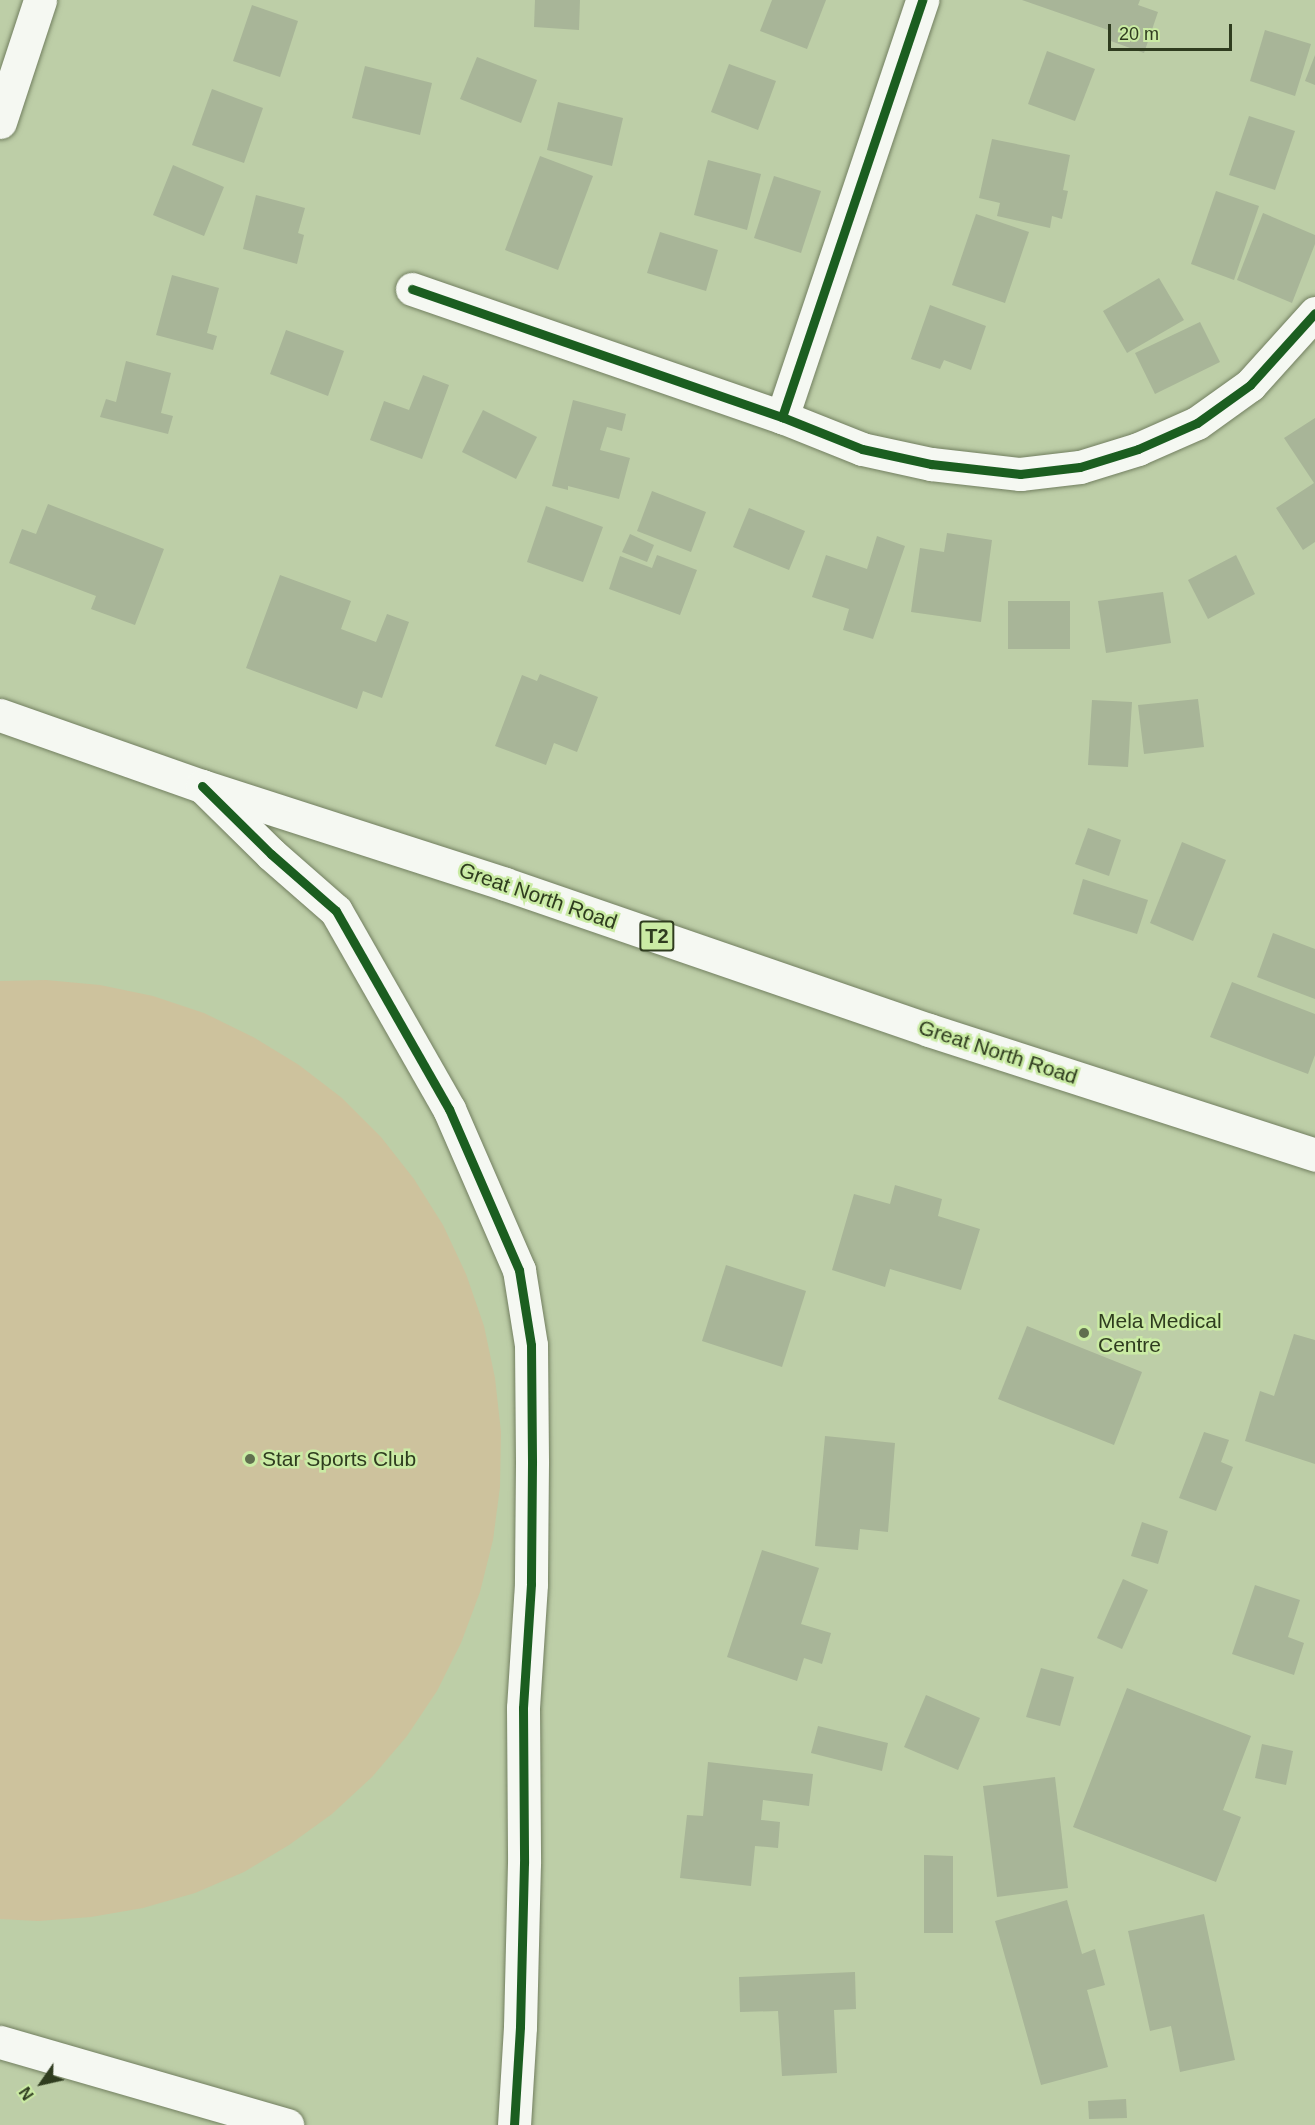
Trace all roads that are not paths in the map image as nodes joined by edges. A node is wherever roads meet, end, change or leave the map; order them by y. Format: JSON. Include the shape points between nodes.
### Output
{"nodes":[{"id":1,"x":40,"y":0,"type":"edge"},
{"id":2,"x":922,"y":0,"type":"edge"},
{"id":3,"x":0,"y":122,"type":"edge"},
{"id":4,"x":412,"y":289,"type":"dead end"},
{"id":5,"x":1315,"y":313,"type":"edge"},
{"id":6,"x":782,"y":417,"type":"junction"},
{"id":7,"x":0,"y":715,"type":"edge"},
{"id":8,"x":202,"y":786,"type":"junction"},
{"id":9,"x":1315,"y":1155,"type":"edge"},
{"id":10,"x":0,"y":2042,"type":"edge"},
{"id":11,"x":287,"y":2125,"type":"edge"},
{"id":12,"x":514,"y":2125,"type":"edge"}],
"edges":[{"from":1,"to":3,"type":"main road"},
{"from":2,"to":6,"type":"main road"},
{"from":4,"to":6,"type":"main road"},
{"from":5,"to":6,"type":"main road","via":[[1250,386],[1197,423],[1138,449],[1080,467],[1020,474],[932,464],[862,449]]},
{"from":7,"to":8,"type":"main road","name":"Great North Road","number":"T2"},
{"from":8,"to":9,"type":"main road","name":"Great North Road","number":"T2"},
{"from":8,"to":12,"type":"main road","via":[[336,911],[449,1109],[519,1270],[531,1345],[532,1463],[531,1584],[523,1708],[520,2027]]},
{"from":10,"to":11,"type":"main road"}]}
